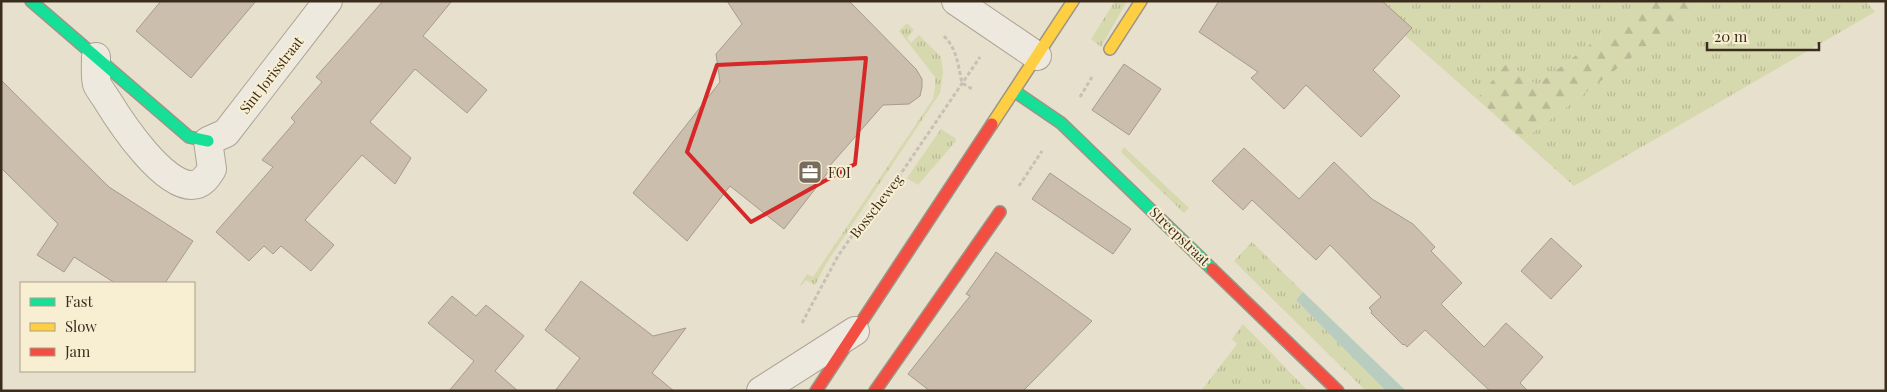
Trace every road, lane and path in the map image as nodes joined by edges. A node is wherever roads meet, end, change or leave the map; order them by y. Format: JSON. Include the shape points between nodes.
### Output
{"nodes":[{"id":1,"x":31,"y":1,"type":"edge"},
{"id":2,"x":328,"y":1,"type":"edge"},
{"id":3,"x":956,"y":1,"type":"edge"},
{"id":4,"x":1073,"y":1,"type":"edge"},
{"id":5,"x":1141,"y":1,"type":"edge"},
{"id":6,"x":998,"y":28,"type":"junction"},
{"id":7,"x":938,"y":30,"type":"dead end"},
{"id":8,"x":1110,"y":50,"type":"dead end"},
{"id":9,"x":1037,"y":56,"type":"junction"},
{"id":10,"x":96,"y":57,"type":"junction"},
{"id":11,"x":1096,"y":71,"type":"dead end"},
{"id":12,"x":962,"y":83,"type":"junction"},
{"id":13,"x":1014,"y":91,"type":"junction"},
{"id":14,"x":1078,"y":99,"type":"dead end"},
{"id":15,"x":208,"y":140,"type":"junction"},
{"id":16,"x":1046,"y":146,"type":"dead end"},
{"id":17,"x":1000,"y":212,"type":"joint"},
{"id":18,"x":800,"y":325,"type":"dead end"},
{"id":19,"x":855,"y":331,"type":"junction"},
{"id":20,"x":761,"y":391,"type":"edge"},
{"id":21,"x":816,"y":391,"type":"edge"},
{"id":22,"x":875,"y":391,"type":"edge"},
{"id":23,"x":1338,"y":391,"type":"edge"}],
"edges":[{"from":1,"to":10,"type":"street"},
{"from":2,"to":15,"type":"street","name":"Sint Jorisstraat","via":[[226,133]]},
{"from":3,"to":6,"type":"street"},
{"from":4,"to":9,"type":"street"},
{"from":5,"to":8,"type":"street"},
{"from":6,"to":9,"type":"street"},
{"from":6,"to":12,"type":"path","name":"Bosscheweg"},
{"from":7,"to":12,"type":"path","via":[[956,52]]},
{"from":9,"to":13,"type":"street"},
{"from":10,"to":15,"type":"street","via":[[189,136]]},
{"from":10,"to":15,"type":"street","via":[[97,83],[118,118],[145,154],[179,183],[193,185],[203,182],[212,169]]},
{"from":11,"to":14,"type":"path"},
{"from":12,"to":18,"type":"path","name":"Bosscheweg","via":[[883,200],[863,220],[838,256]]},
{"from":13,"to":19,"type":"street"},
{"from":13,"to":23,"type":"street","name":"Streepstraat","via":[[1061,123]]},
{"from":16,"to":17,"type":"path"},
{"from":17,"to":22,"type":"street","via":[[966,256]]},
{"from":19,"to":20,"type":"street"},
{"from":19,"to":21,"type":"street"}]}
